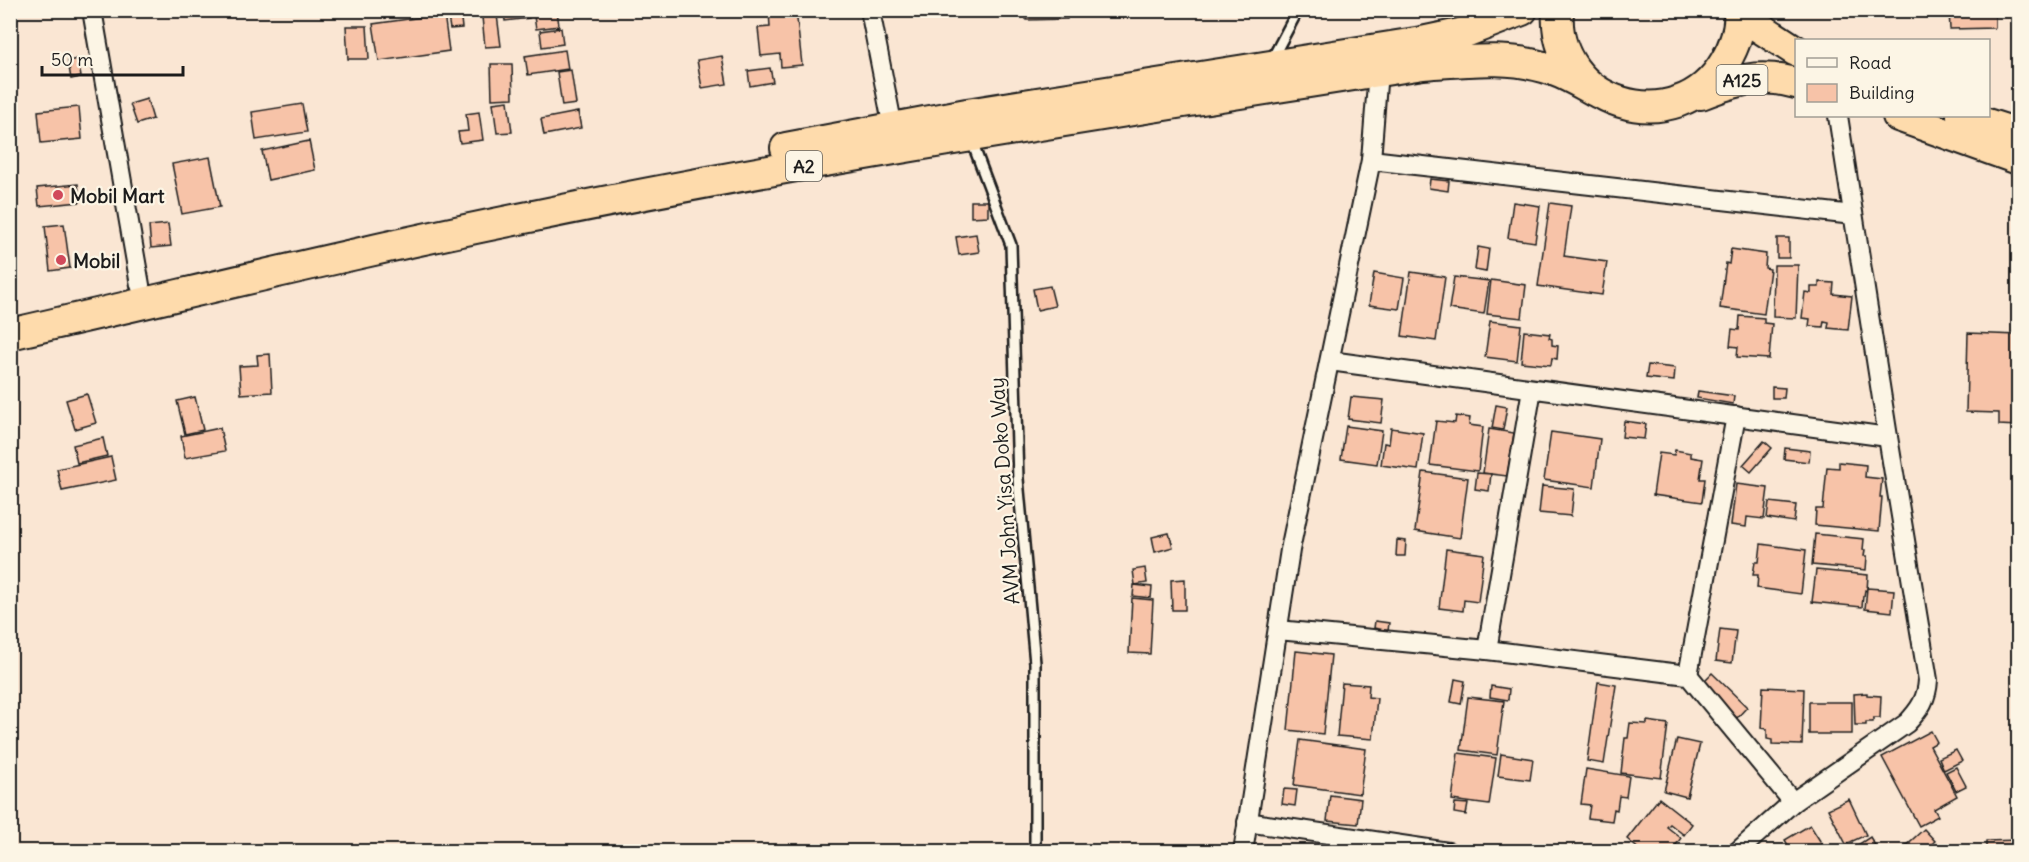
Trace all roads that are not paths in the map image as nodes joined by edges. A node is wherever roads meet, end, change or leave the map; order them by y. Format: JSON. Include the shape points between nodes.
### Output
{"nodes":[{"id":1,"x":92,"y":10,"type":"edge"},
{"id":2,"x":870,"y":10,"type":"edge"},
{"id":3,"x":1298,"y":10,"type":"edge"},
{"id":4,"x":1522,"y":10,"type":"edge"},
{"id":5,"x":1558,"y":10,"type":"edge"},
{"id":6,"x":1739,"y":12,"type":"edge"},
{"id":7,"x":1795,"y":50,"type":"edge"},
{"id":8,"x":1268,"y":67,"type":"junction"},
{"id":9,"x":1378,"y":71,"type":"junction"},
{"id":10,"x":1795,"y":82,"type":"edge"},
{"id":11,"x":1599,"y":93,"type":"junction"},
{"id":12,"x":1690,"y":98,"type":"junction"},
{"id":13,"x":1838,"y":117,"type":"edge"},
{"id":14,"x":1901,"y":117,"type":"edge"},
{"id":15,"x":1965,"y":117,"type":"edge"},
{"id":16,"x":893,"y":128,"type":"junction"},
{"id":17,"x":2019,"y":134,"type":"edge"},
{"id":18,"x":970,"y":136,"type":"junction"},
{"id":19,"x":2019,"y":159,"type":"edge"},
{"id":20,"x":1371,"y":160,"type":"junction"},
{"id":21,"x":1853,"y":215,"type":"junction"},
{"id":22,"x":140,"y":285,"type":"junction"},
{"id":23,"x":10,"y":316,"type":"edge"},
{"id":24,"x":10,"y":334,"type":"edge"},
{"id":25,"x":1330,"y":361,"type":"junction"},
{"id":26,"x":1532,"y":389,"type":"junction"},
{"id":27,"x":1736,"y":416,"type":"junction"},
{"id":28,"x":1888,"y":437,"type":"junction"},
{"id":29,"x":1278,"y":630,"type":"junction"},
{"id":30,"x":1487,"y":650,"type":"junction"},
{"id":31,"x":1688,"y":675,"type":"junction"},
{"id":32,"x":1792,"y":802,"type":"junction"},
{"id":33,"x":1247,"y":822,"type":"junction"},
{"id":34,"x":1035,"y":852,"type":"edge"},
{"id":35,"x":1244,"y":852,"type":"edge"},
{"id":36,"x":1448,"y":852,"type":"edge"},
{"id":37,"x":1737,"y":852,"type":"edge"}],
"edges":[{"from":1,"to":22,"type":"street"},
{"from":2,"to":16,"type":"street"},
{"from":3,"to":8,"type":"lane"},
{"from":4,"to":8,"type":"highway","number":"A2","via":[[1461,34]]},
{"from":5,"to":11,"type":"highway","via":[[1561,44],[1576,72]]},
{"from":6,"to":7,"type":"highway","number":"A125"},
{"from":6,"to":12,"type":"highway","via":[[1734,48],[1717,77]]},
{"from":8,"to":16,"type":"highway","number":"A2"},
{"from":9,"to":11,"type":"highway","number":"A2","via":[[1499,60],[1552,69]]},
{"from":9,"to":18,"type":"highway","number":"A2"},
{"from":9,"to":20,"type":"street"},
{"from":10,"to":12,"type":"highway","number":"A125","via":[[1754,77]]},
{"from":11,"to":12,"type":"highway","via":[[1628,105],[1660,107]]},
{"from":13,"to":21,"type":"street"},
{"from":14,"to":19,"type":"highway"},
{"from":15,"to":17,"type":"highway"},
{"from":16,"to":22,"type":"highway","number":"A2","via":[[414,222]]},
{"from":18,"to":24,"type":"highway","number":"A2","via":[[536,215]]},
{"from":18,"to":34,"type":"lane","name":"AVM John Yisa Doko Way","via":[[1011,245],[1018,479],[1035,663]]},
{"from":20,"to":21,"type":"street"},
{"from":20,"to":25,"type":"street"},
{"from":21,"to":28,"type":"street"},
{"from":22,"to":23,"type":"highway","number":"A2"},
{"from":25,"to":26,"type":"street"},
{"from":25,"to":29,"type":"street","via":[[1290,550]]},
{"from":26,"to":27,"type":"street"},
{"from":26,"to":30,"type":"street"},
{"from":27,"to":28,"type":"street"},
{"from":27,"to":31,"type":"street"},
{"from":28,"to":32,"type":"street","via":[[1928,693],[1908,723]]},
{"from":29,"to":30,"type":"street"},
{"from":29,"to":33,"type":"street"},
{"from":30,"to":31,"type":"street"},
{"from":31,"to":32,"type":"street"},
{"from":32,"to":37,"type":"street"},
{"from":33,"to":35,"type":"street"},
{"from":33,"to":36,"type":"street"}]}
